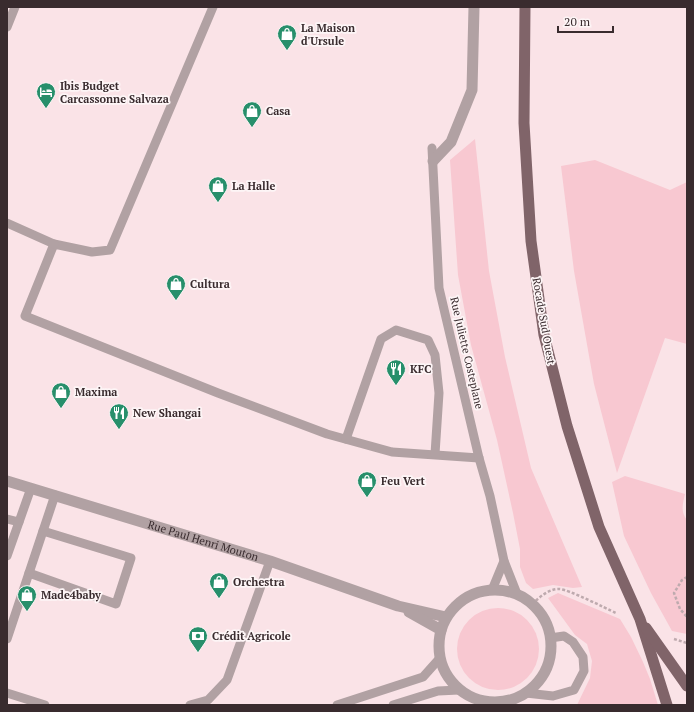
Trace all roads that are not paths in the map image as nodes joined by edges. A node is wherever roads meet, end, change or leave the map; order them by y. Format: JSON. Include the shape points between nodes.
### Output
{"nodes":[{"id":1,"x":15,"y":7,"type":"edge"},
{"id":2,"x":213,"y":7,"type":"edge"},
{"id":3,"x":474,"y":7,"type":"edge"},
{"id":4,"x":526,"y":7,"type":"edge"},
{"id":5,"x":7,"y":27,"type":"edge"},
{"id":6,"x":432,"y":148,"type":"dead end"},
{"id":7,"x":432,"y":161,"type":"junction"},
{"id":8,"x":7,"y":223,"type":"edge"},
{"id":9,"x":54,"y":244,"type":"junction"},
{"id":10,"x":346,"y":439,"type":"junction"},
{"id":11,"x":435,"y":454,"type":"junction"},
{"id":12,"x":479,"y":458,"type":"junction"},
{"id":13,"x":7,"y":481,"type":"edge"},
{"id":14,"x":31,"y":488,"type":"junction"},
{"id":15,"x":56,"y":495,"type":"junction"},
{"id":16,"x":7,"y":519,"type":"edge"},
{"id":17,"x":19,"y":522,"type":"junction"},
{"id":18,"x":43,"y":531,"type":"junction"},
{"id":19,"x":7,"y":556,"type":"edge"},
{"id":20,"x":270,"y":561,"type":"junction"},
{"id":21,"x":504,"y":561,"type":"junction"},
{"id":22,"x":29,"y":574,"type":"junction"},
{"id":23,"x":492,"y":590,"type":"junction"},
{"id":24,"x":516,"y":594,"type":"junction"},
{"id":25,"x":398,"y":606,"type":"junction"},
{"id":26,"x":446,"y":617,"type":"junction"},
{"id":27,"x":640,"y":619,"type":"junction"},
{"id":28,"x":441,"y":630,"type":"junction"},
{"id":29,"x":550,"y":638,"type":"junction"},
{"id":30,"x":7,"y":639,"type":"edge"},
{"id":31,"x":440,"y":658,"type":"junction"},
{"id":32,"x":687,"y":686,"type":"edge"},
{"id":33,"x":459,"y":690,"type":"junction"},
{"id":34,"x":7,"y":693,"type":"edge"},
{"id":35,"x":526,"y":693,"type":"junction"},
{"id":36,"x":510,"y":702,"type":"edge"},
{"id":37,"x":481,"y":703,"type":"edge"},
{"id":38,"x":45,"y":705,"type":"edge"},
{"id":39,"x":190,"y":705,"type":"edge"},
{"id":40,"x":337,"y":705,"type":"edge"},
{"id":41,"x":393,"y":705,"type":"edge"},
{"id":42,"x":668,"y":705,"type":"edge"}],
"edges":[{"from":1,"to":5,"type":"lane"},
{"from":2,"to":9,"type":"lane","via":[[110,250],[92,252]]},
{"from":3,"to":7,"type":"street","via":[[472,90],[450,142]]},
{"from":4,"to":27,"type":"main road","name":"Rocade Sud Ouest","via":[[524,131],[531,241],[544,335],[567,426],[599,527]]},
{"from":6,"to":7,"type":"lane","name":"Rue Juliette Costeplane"},
{"from":7,"to":12,"type":"lane","name":"Rue Juliette Costeplane","via":[[439,288]]},
{"from":8,"to":9,"type":"lane"},
{"from":9,"to":10,"type":"lane","via":[[25,316],[218,393]]},
{"from":10,"to":11,"type":"lane","via":[[392,452]]},
{"from":10,"to":11,"type":"lane","via":[[381,339],[396,330],[428,340],[435,355],[439,393]]},
{"from":11,"to":12,"type":"lane"},
{"from":12,"to":21,"type":"lane","name":"Rue Juliette Costeplane"},
{"from":13,"to":14,"type":"street","name":"Rue Paul Henri Mouton"},
{"from":14,"to":15,"type":"street","name":"Rue Paul Henri Mouton"},
{"from":14,"to":17,"type":"lane"},
{"from":15,"to":18,"type":"lane"},
{"from":15,"to":20,"type":"street","name":"Rue Paul Henri Mouton"},
{"from":16,"to":17,"type":"lane"},
{"from":17,"to":19,"type":"lane"},
{"from":18,"to":22,"type":"lane"},
{"from":18,"to":22,"type":"lane","via":[[130,558],[116,604]]},
{"from":20,"to":25,"type":"street","name":"Rue Paul Henri Mouton"},
{"from":20,"to":39,"type":"lane","via":[[227,680],[208,700]]},
{"from":21,"to":23,"type":"lane"},
{"from":21,"to":24,"type":"lane","name":"Rue Juliette Costeplane"},
{"from":22,"to":30,"type":"lane"},
{"from":23,"to":24,"type":"street"},
{"from":23,"to":26,"type":"street","via":[[469,596],[456,605]]},
{"from":24,"to":29,"type":"street","via":[[532,604],[542,616]]},
{"from":25,"to":26,"type":"street","name":"Rue Paul Henri Mouton"},
{"from":25,"to":28,"type":"street","name":"Rue Paul Henri Mouton"},
{"from":26,"to":28,"type":"street"},
{"from":27,"to":32,"type":"main road","name":"Rocade Sud Ouest"},
{"from":27,"to":42,"type":"main road","name":"Rocade Sud Ouest"},
{"from":28,"to":31,"type":"street","via":[[438,644]]},
{"from":29,"to":35,"type":"street","via":[[549,663],[542,677]]},
{"from":29,"to":35,"type":"lane","via":[[564,636],[573,642],[583,657],[584,671],[574,690],[553,696]]},
{"from":31,"to":33,"type":"street","via":[[447,676]]},
{"from":31,"to":40,"type":"lane","via":[[423,678]]},
{"from":33,"to":37,"type":"street"},
{"from":33,"to":41,"type":"lane","via":[[438,690]]},
{"from":34,"to":38,"type":"lane"},
{"from":35,"to":36,"type":"street"},
{"from":36,"to":37,"type":"street"}]}
